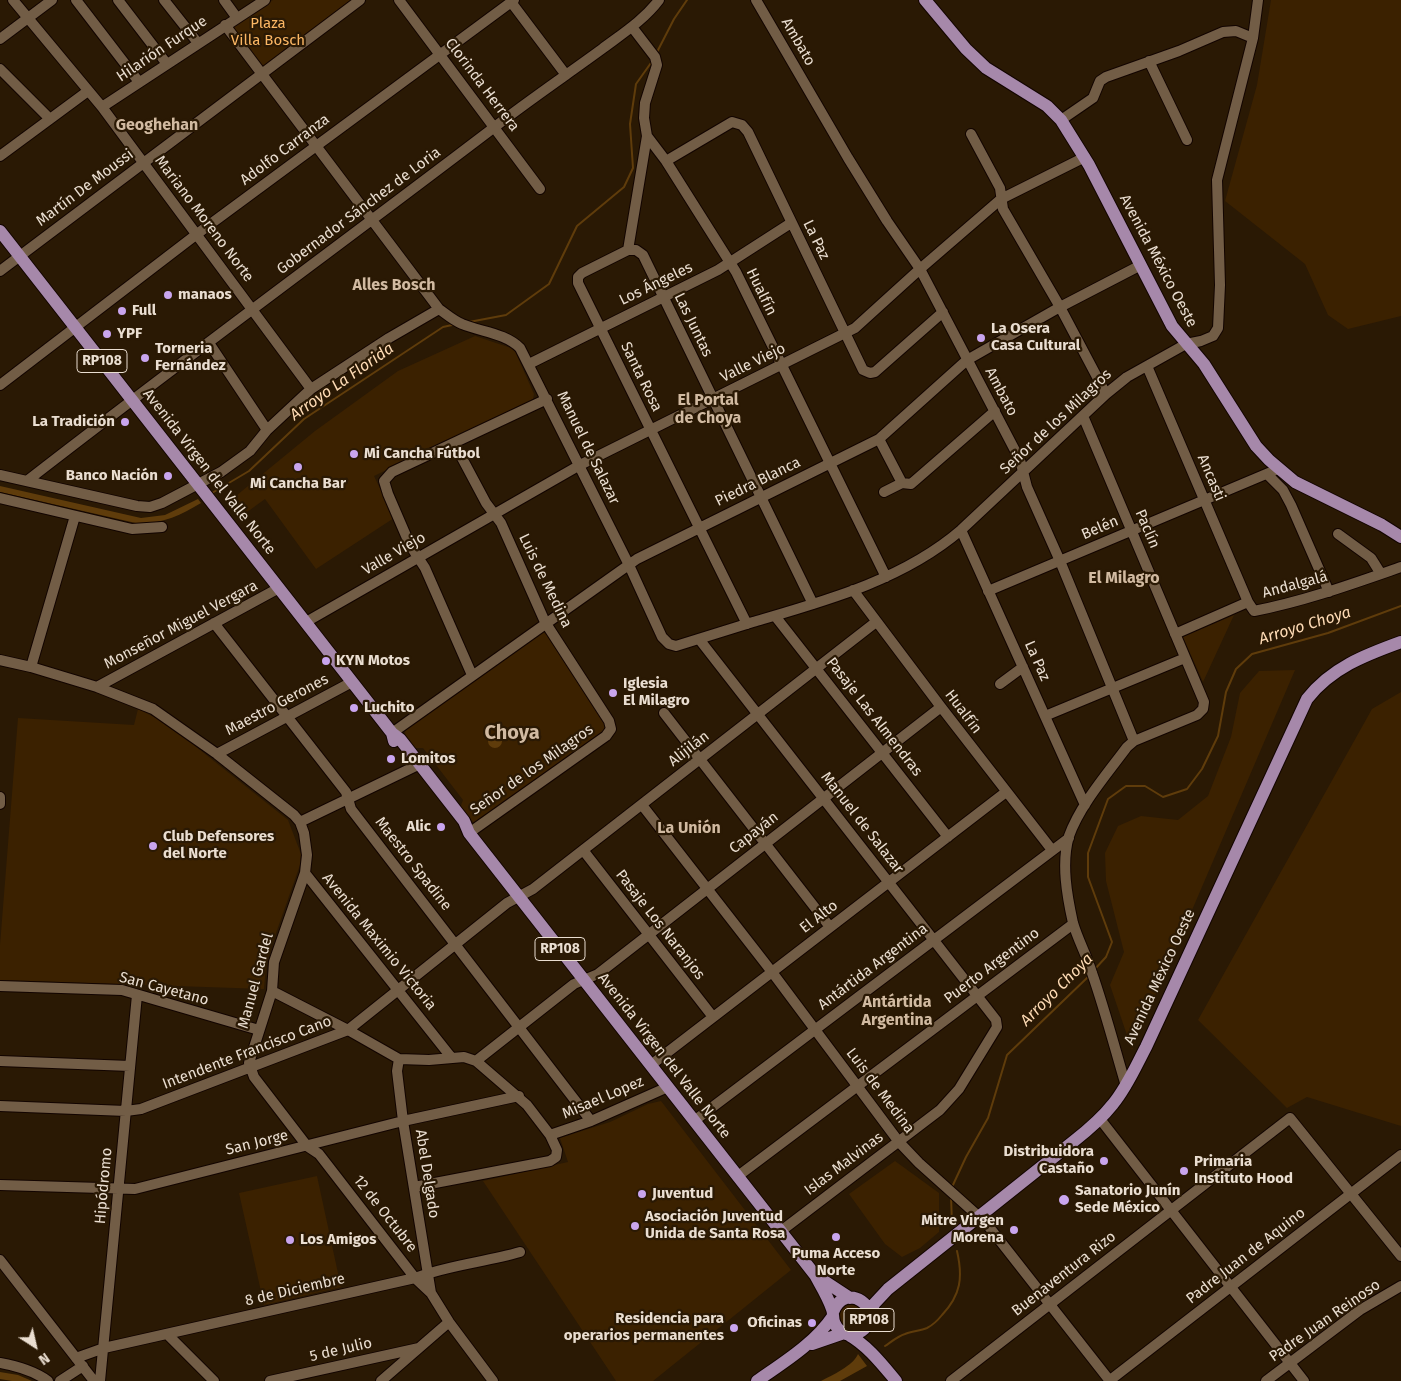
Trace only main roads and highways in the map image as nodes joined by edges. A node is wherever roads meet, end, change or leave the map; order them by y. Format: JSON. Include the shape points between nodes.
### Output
{"nodes":[{"id":1,"x":925,"y":0,"type":"edge"},
{"id":2,"x":0,"y":231,"type":"edge"},
{"id":3,"x":1401,"y":537,"type":"edge"},
{"id":4,"x":1401,"y":642,"type":"edge"},
{"id":5,"x":815,"y":1275,"type":"junction"},
{"id":6,"x":888,"y":1289,"type":"junction"},
{"id":7,"x":853,"y":1298,"type":"junction"},
{"id":8,"x":833,"y":1314,"type":"junction"},
{"id":9,"x":869,"y":1318,"type":"junction"},
{"id":10,"x":845,"y":1334,"type":"junction"},
{"id":11,"x":802,"y":1348,"type":"junction"},
{"id":12,"x":879,"y":1359,"type":"junction"},
{"id":13,"x":757,"y":1381,"type":"edge"},
{"id":14,"x":896,"y":1381,"type":"edge"}],
"edges":[{"from":1,"to":3,"type":"main road","name":"Avenida México Oeste","via":[[986,68],[1047,106],[1061,120],[1085,157],[1172,326],[1204,364],[1272,471]]},
{"from":2,"to":5,"type":"main road","name":"Avenida Virgen del Valle Norte","number":"RP108","via":[[280,588],[459,825],[469,833]]},
{"from":4,"to":6,"type":"main road","name":"Avenida México Oeste","via":[[1343,666],[1317,686],[1307,699],[1146,1047],[1113,1104],[1100,1119]]},
{"from":5,"to":7,"type":"main road","name":"Avenida Virgen del Valle Norte","number":"RP108"},
{"from":5,"to":8,"type":"main road","name":"Avenida Virgen del Valle Norte","number":"RP108"},
{"from":6,"to":7,"type":"main road","name":"Avenida México Oeste"},
{"from":6,"to":9,"type":"main road","name":"Avenida México Oeste","via":[[874,1304]]},
{"from":7,"to":8,"type":"main road","number":"RP108","via":[[839,1302]]},
{"from":7,"to":9,"type":"main road","number":"RP108","via":[[866,1304]]},
{"from":8,"to":10,"type":"main road","number":"RP108","via":[[836,1326]]},
{"from":8,"to":11,"type":"main road","via":[[823,1329]]},
{"from":9,"to":10,"type":"main road","number":"RP108","via":[[867,1326],[858,1333]]},
{"from":9,"to":12,"type":"main road","number":"RP108","via":[[870,1337]]},
{"from":10,"to":11,"type":"main road"},
{"from":10,"to":12,"type":"main road","number":"RP108"},
{"from":11,"to":13,"type":"main road"},
{"from":12,"to":14,"type":"main road","number":"RP108"}]}
